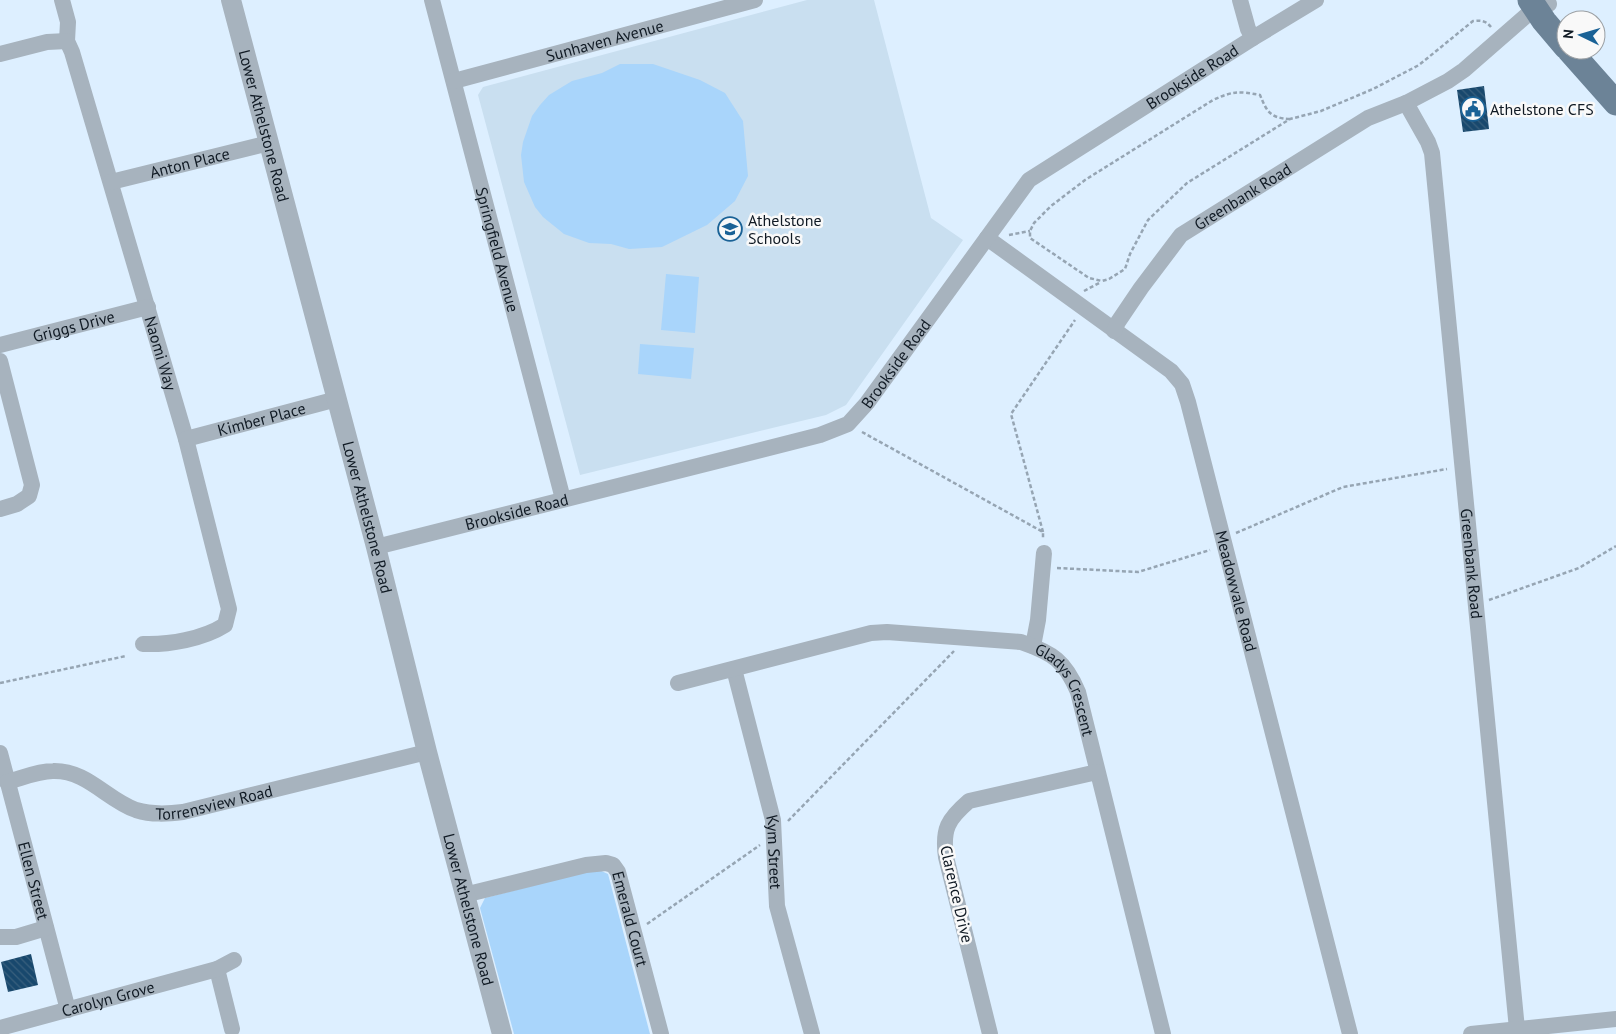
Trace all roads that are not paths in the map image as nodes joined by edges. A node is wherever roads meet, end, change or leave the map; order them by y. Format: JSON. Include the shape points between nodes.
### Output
{"nodes":[{"id":1,"x":62,"y":0,"type":"edge"},
{"id":2,"x":231,"y":0,"type":"edge"},
{"id":3,"x":432,"y":0,"type":"edge"},
{"id":4,"x":755,"y":0,"type":"edge"},
{"id":5,"x":1240,"y":0,"type":"edge"},
{"id":6,"x":1316,"y":0,"type":"edge"},
{"id":7,"x":1540,"y":3,"type":"edge"},
{"id":8,"x":1556,"y":18,"type":"edge"},
{"id":9,"x":1556,"y":30,"type":"edge"},
{"id":10,"x":1253,"y":38,"type":"junction"},
{"id":11,"x":67,"y":41,"type":"junction"},
{"id":12,"x":0,"y":54,"type":"edge"},
{"id":13,"x":1578,"y":60,"type":"edge"},
{"id":14,"x":1594,"y":60,"type":"edge"},
{"id":15,"x":454,"y":81,"type":"junction"},
{"id":16,"x":1616,"y":84,"type":"edge"},
{"id":17,"x":1406,"y":103,"type":"junction"},
{"id":18,"x":1616,"y":103,"type":"edge"},
{"id":19,"x":270,"y":143,"type":"junction"},
{"id":20,"x":111,"y":182,"type":"junction"},
{"id":21,"x":987,"y":238,"type":"junction"},
{"id":22,"x":148,"y":307,"type":"junction"},
{"id":23,"x":1114,"y":331,"type":"junction"},
{"id":24,"x":0,"y":345,"type":"edge"},
{"id":25,"x":0,"y":361,"type":"edge"},
{"id":26,"x":337,"y":399,"type":"junction"},
{"id":27,"x":186,"y":438,"type":"junction"},
{"id":28,"x":563,"y":499,"type":"junction"},
{"id":29,"x":0,"y":509,"type":"edge"},
{"id":30,"x":376,"y":547,"type":"junction"},
{"id":31,"x":1043,"y":560,"type":"road end"},
{"id":32,"x":143,"y":644,"type":"dead end"},
{"id":33,"x":1033,"y":646,"type":"junction"},
{"id":34,"x":734,"y":669,"type":"junction"},
{"id":35,"x":678,"y":683,"type":"dead end"},
{"id":36,"x":427,"y":752,"type":"junction"},
{"id":37,"x":0,"y":754,"type":"edge"},
{"id":38,"x":1097,"y":772,"type":"junction"},
{"id":39,"x":8,"y":782,"type":"junction"},
{"id":40,"x":464,"y":895,"type":"junction"},
{"id":41,"x":46,"y":928,"type":"junction"},
{"id":42,"x":0,"y":937,"type":"edge"},
{"id":43,"x":234,"y":960,"type":"dead end"},
{"id":44,"x":217,"y":969,"type":"junction"},
{"id":45,"x":68,"y":1010,"type":"junction"},
{"id":46,"x":1616,"y":1019,"type":"edge"},
{"id":47,"x":0,"y":1028,"type":"edge"},
{"id":48,"x":232,"y":1029,"type":"dead end"},
{"id":49,"x":1517,"y":1029,"type":"junction"},
{"id":50,"x":502,"y":1034,"type":"edge"},
{"id":51,"x":661,"y":1034,"type":"edge"},
{"id":52,"x":812,"y":1034,"type":"edge"},
{"id":53,"x":990,"y":1034,"type":"edge"},
{"id":54,"x":1162,"y":1034,"type":"edge"},
{"id":55,"x":1350,"y":1034,"type":"edge"},
{"id":56,"x":1471,"y":1034,"type":"edge"}],
"edges":[{"from":1,"to":11,"type":"street","name":"Naomi Way","via":[[68,22]]},
{"from":2,"to":19,"type":"street","name":"Lower Athelstone Road"},
{"from":3,"to":15,"type":"street","name":"Springfield Avenue"},
{"from":4,"to":15,"type":"street","name":"Sunhaven Avenue"},
{"from":5,"to":10,"type":"street"},
{"from":6,"to":10,"type":"street","name":"Brookside Road"},
{"from":7,"to":8,"type":"main road"},
{"from":7,"to":9,"type":"main road"},
{"from":7,"to":17,"type":"street","name":"Greenbank Road","via":[[1448,81]]},
{"from":10,"to":21,"type":"street","name":"Brookside Road","via":[[1029,180]]},
{"from":11,"to":12,"type":"street","via":[[48,42]]},
{"from":11,"to":20,"type":"street","name":"Naomi Way"},
{"from":13,"to":18,"type":"main road"},
{"from":14,"to":16,"type":"main road"},
{"from":15,"to":28,"type":"street","name":"Springfield Avenue"},
{"from":17,"to":23,"type":"street","name":"Greenbank Road","via":[[1368,118],[1181,235]]},
{"from":17,"to":49,"type":"street","name":"Greenbank Road","via":[[1432,153]]},
{"from":19,"to":20,"type":"street","name":"Anton Place"},
{"from":19,"to":26,"type":"street","name":"Lower Athelstone Road"},
{"from":20,"to":22,"type":"street","name":"Naomi Way"},
{"from":21,"to":23,"type":"street","name":"Meadowvale Road"},
{"from":21,"to":28,"type":"street","name":"Brookside Road","via":[[867,403],[848,424],[820,435]]},
{"from":22,"to":24,"type":"street","name":"Griggs Drive"},
{"from":22,"to":27,"type":"street","name":"Naomi Way"},
{"from":23,"to":55,"type":"street","name":"Meadowvale Road","via":[[1171,372],[1182,384]]},
{"from":25,"to":29,"type":"street","via":[[32,485],[29,496]]},
{"from":26,"to":27,"type":"street","name":"Kimber Place"},
{"from":26,"to":30,"type":"street","name":"Lower Athelstone Road"},
{"from":27,"to":32,"type":"street","name":"Naomi Way","via":[[229,609],[225,625],[213,633],[160,645]]},
{"from":28,"to":30,"type":"street","name":"Brookside Road"},
{"from":30,"to":36,"type":"street","name":"Lower Athelstone Road"},
{"from":31,"to":33,"type":"street"},
{"from":33,"to":34,"type":"street","name":"Gladys Crescent","via":[[1021,642],[871,633]]},
{"from":33,"to":38,"type":"street","name":"Gladys Crescent","via":[[1056,658],[1070,674],[1078,692]]},
{"from":34,"to":35,"type":"street","name":"Gladys Crescent"},
{"from":34,"to":52,"type":"street","name":"Kym Street","via":[[773,820],[777,906]]},
{"from":36,"to":39,"type":"street","name":"Torrensview Road","via":[[164,814],[136,810],[82,777],[67,772],[52,771]]},
{"from":36,"to":40,"type":"street","name":"Lower Athelstone Road"},
{"from":37,"to":39,"type":"street","name":"Ellen Street"},
{"from":38,"to":53,"type":"street","name":"Clarence Drive","via":[[969,801],[947,826],[946,856]]},
{"from":38,"to":54,"type":"street","name":"Gladys Crescent"},
{"from":39,"to":41,"type":"street","name":"Ellen Street"},
{"from":40,"to":50,"type":"street","name":"Lower Athelstone Road"},
{"from":40,"to":51,"type":"street","name":"Emerald Court","via":[[586,865],[613,865],[618,872]]},
{"from":41,"to":42,"type":"street","via":[[16,937]]},
{"from":41,"to":45,"type":"street","name":"Ellen Street"},
{"from":43,"to":44,"type":"street","name":"Carolyn Grove"},
{"from":44,"to":45,"type":"street","name":"Carolyn Grove"},
{"from":44,"to":48,"type":"street"},
{"from":45,"to":47,"type":"street","name":"Carolyn Grove"},
{"from":46,"to":49,"type":"street"},
{"from":49,"to":56,"type":"street"}]}
